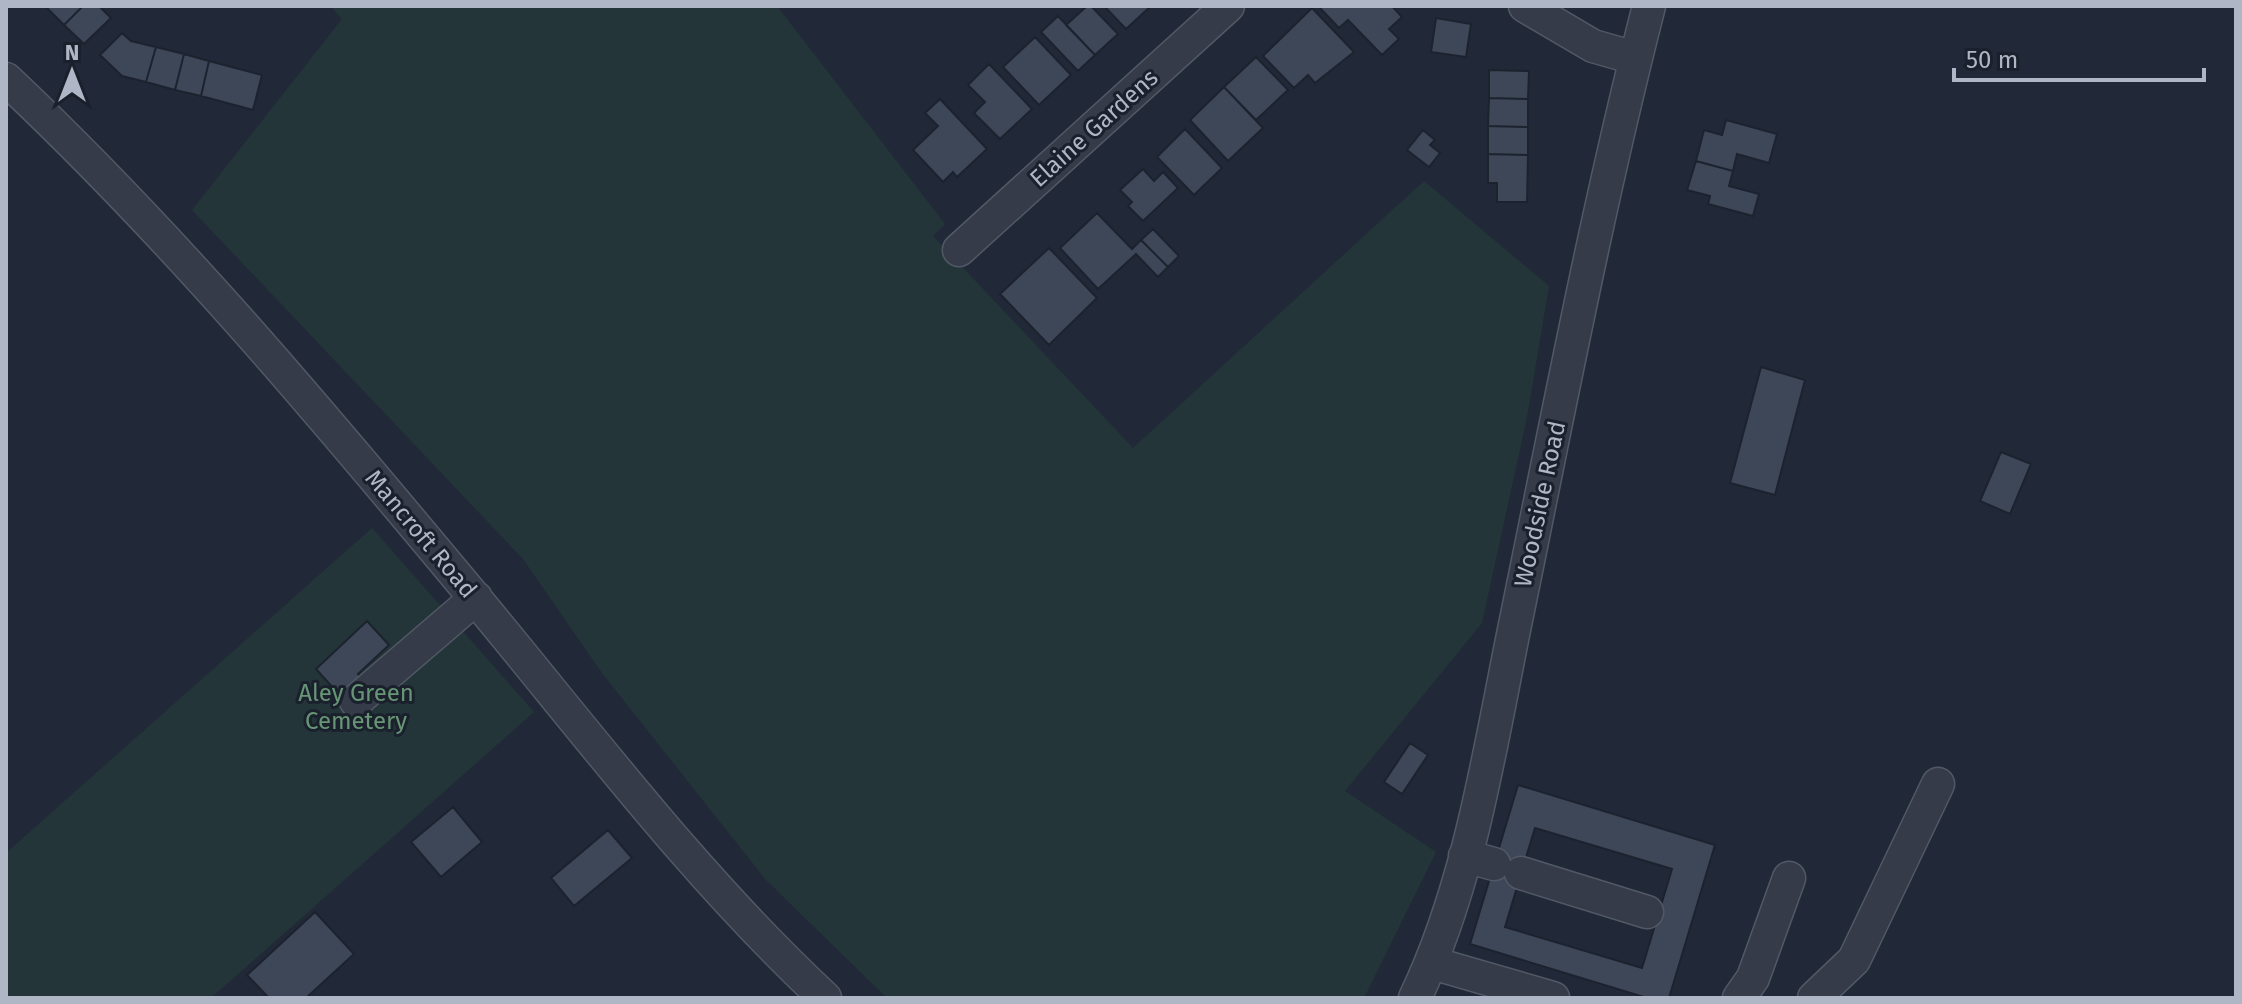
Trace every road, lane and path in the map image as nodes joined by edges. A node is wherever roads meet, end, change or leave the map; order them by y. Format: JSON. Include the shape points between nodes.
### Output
{"nodes":[{"id":1,"x":1228,"y":6,"type":"edge"},
{"id":2,"x":1525,"y":6,"type":"edge"},
{"id":3,"x":1649,"y":6,"type":"edge"},
{"id":4,"x":1635,"y":58,"type":"junction"},
{"id":5,"x":6,"y":79,"type":"edge"},
{"id":6,"x":959,"y":250,"type":"dead end"},
{"id":7,"x":476,"y":598,"type":"junction"},
{"id":8,"x":356,"y":701,"type":"dead end"},
{"id":9,"x":1938,"y":784,"type":"dead end"},
{"id":10,"x":1494,"y":864,"type":"junction"},
{"id":11,"x":1789,"y":878,"type":"dead end"},
{"id":12,"x":1647,"y":912,"type":"dead end"},
{"id":13,"x":1432,"y":963,"type":"junction"},
{"id":14,"x":825,"y":998,"type":"edge"},
{"id":15,"x":1415,"y":998,"type":"edge"},
{"id":16,"x":1553,"y":998,"type":"edge"},
{"id":17,"x":1739,"y":998,"type":"edge"},
{"id":18,"x":1814,"y":998,"type":"edge"}],
"edges":[{"from":1,"to":6,"type":"street","name":"Elaine Gardens"},
{"from":2,"to":4,"type":"street","via":[[1593,46]]},
{"from":3,"to":4,"type":"street","name":"Woodside Road"},
{"from":4,"to":10,"type":"street","name":"Woodside Road","via":[[1600,208]]},
{"from":5,"to":7,"type":"street","name":"Mancroft Road","via":[[224,302]]},
{"from":7,"to":8,"type":"street"},
{"from":7,"to":14,"type":"street","name":"Mancroft Road","via":[[679,844],[772,948]]},
{"from":9,"to":18,"type":"street","via":[[1854,960]]},
{"from":10,"to":12,"type":"street"},
{"from":10,"to":13,"type":"street","name":"Woodside Road"},
{"from":11,"to":17,"type":"street","via":[[1753,978]]},
{"from":13,"to":15,"type":"street","name":"Woodside Road"},
{"from":13,"to":16,"type":"street"}]}
